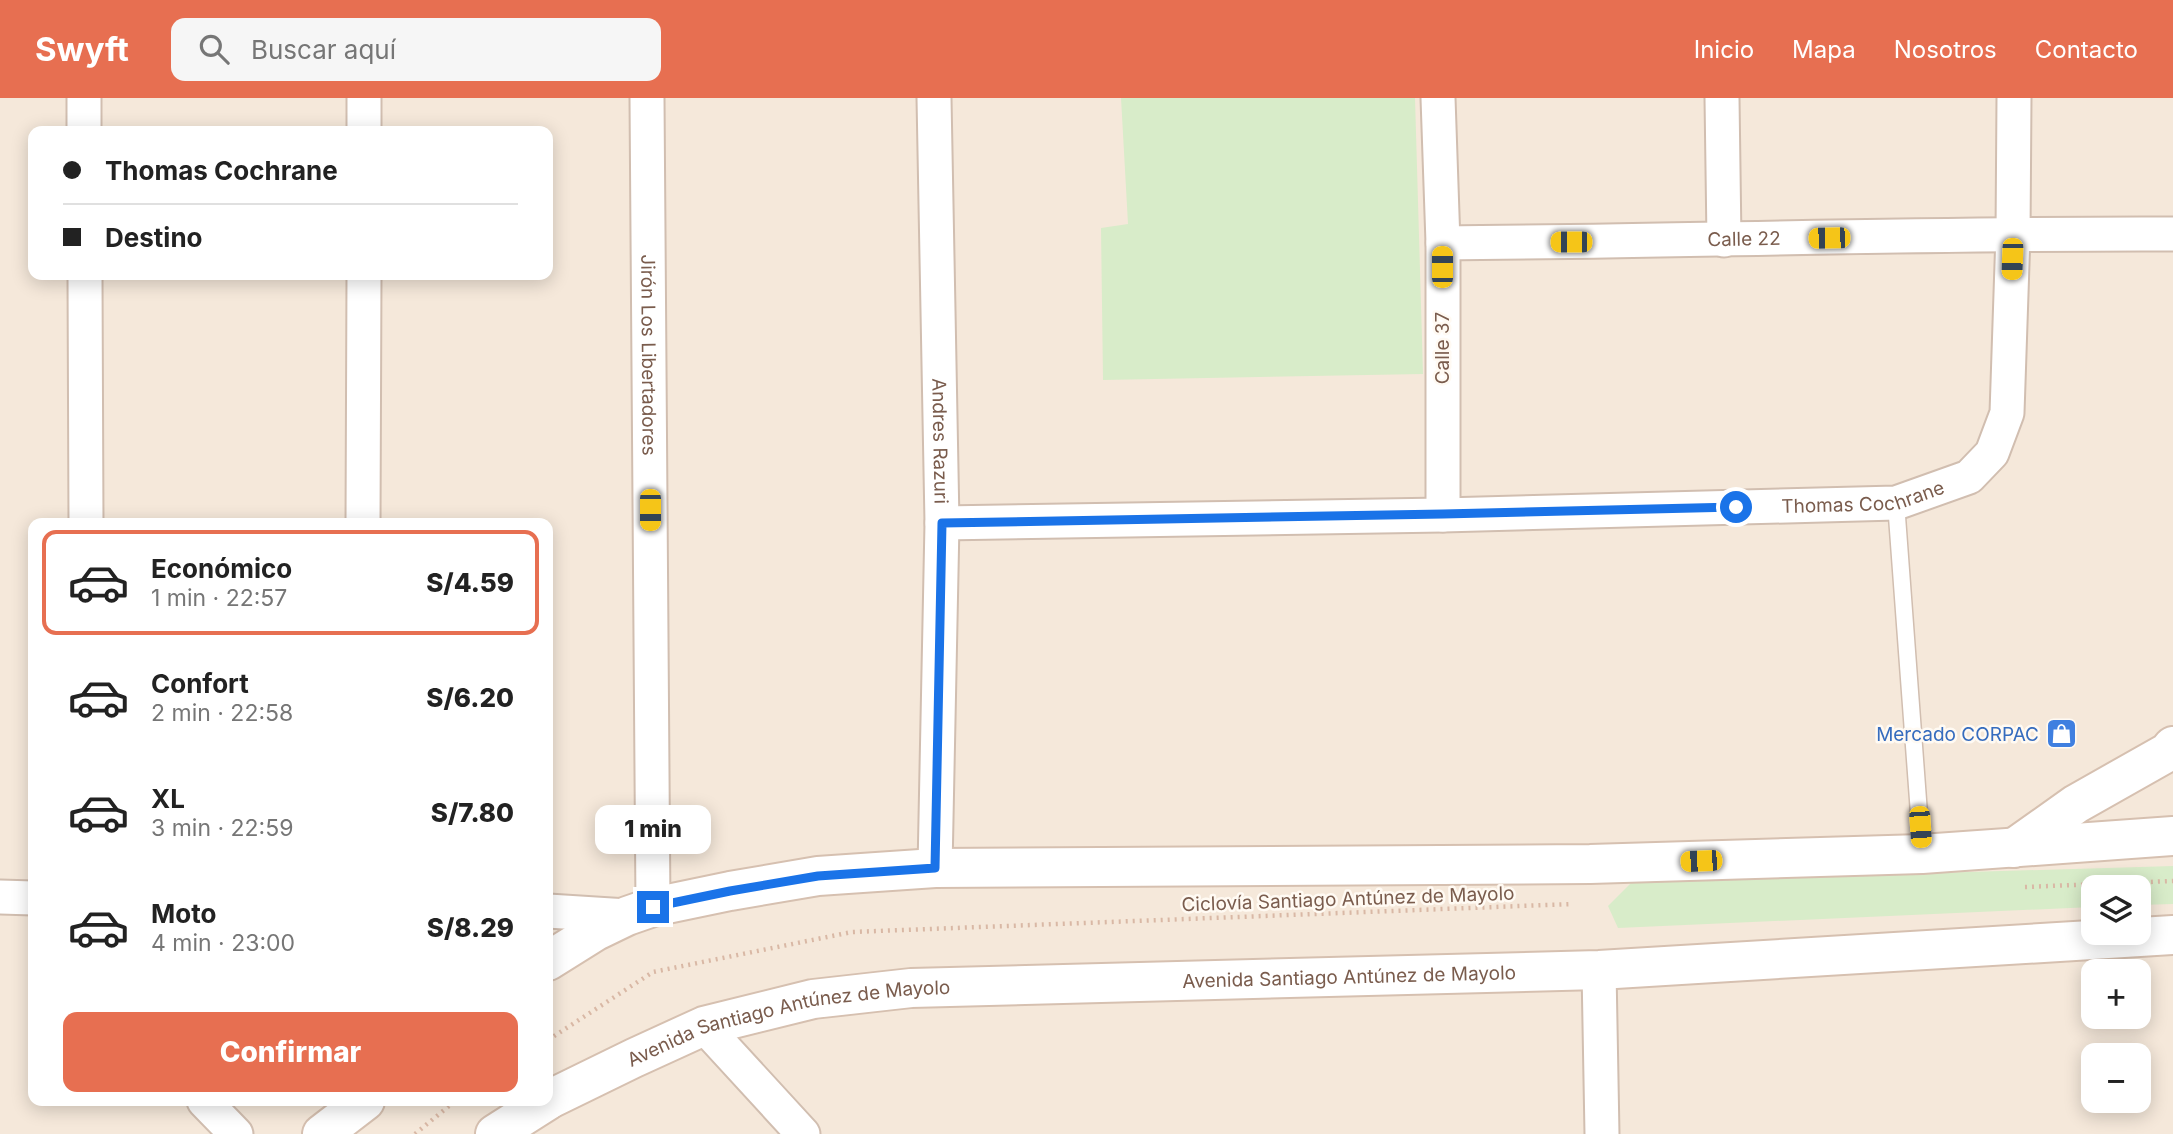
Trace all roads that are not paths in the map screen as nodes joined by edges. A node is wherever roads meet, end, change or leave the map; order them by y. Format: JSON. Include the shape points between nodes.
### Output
{"nodes":[{"id":1,"x":84,"y":98,"type":"edge"},
{"id":2,"x":364,"y":98,"type":"edge"},
{"id":3,"x":647,"y":98,"type":"edge"},
{"id":4,"x":934,"y":98,"type":"edge"},
{"id":5,"x":1438,"y":98,"type":"edge"},
{"id":6,"x":1722,"y":98,"type":"edge"},
{"id":7,"x":2014,"y":98,"type":"edge"},
{"id":8,"x":84,"y":126,"type":"edge"},
{"id":9,"x":364,"y":126,"type":"edge"},
{"id":10,"x":2013,"y":234,"type":"junction"},
{"id":11,"x":2173,"y":234,"type":"edge"},
{"id":12,"x":1724,"y":240,"type":"junction"},
{"id":13,"x":1443,"y":243,"type":"junction"},
{"id":14,"x":85,"y":280,"type":"edge"},
{"id":15,"x":364,"y":280,"type":"edge"},
{"id":16,"x":1896,"y":503,"type":"junction"},
{"id":17,"x":1443,"y":514,"type":"junction"},
{"id":18,"x":86,"y":518,"type":"edge"},
{"id":19,"x":363,"y":518,"type":"edge"},
{"id":20,"x":942,"y":523,"type":"junction"},
{"id":21,"x":2173,"y":746,"type":"edge"},
{"id":22,"x":2173,"y":836,"type":"edge"},
{"id":23,"x":2014,"y":848,"type":"junction"},
{"id":24,"x":1922,"y":854,"type":"junction"},
{"id":25,"x":935,"y":868,"type":"junction"},
{"id":26,"x":0,"y":897,"type":"edge"},
{"id":27,"x":28,"y":898,"type":"edge"},
{"id":28,"x":553,"y":911,"type":"edge"},
{"id":29,"x":640,"y":912,"type":"junction"},
{"id":30,"x":2173,"y":935,"type":"edge"},
{"id":31,"x":2151,"y":936,"type":"edge"},
{"id":32,"x":2081,"y":940,"type":"edge"},
{"id":33,"x":2120,"y":945,"type":"edge"},
{"id":34,"x":553,"y":958,"type":"edge"},
{"id":35,"x":2173,"y":958,"type":"edge"},
{"id":36,"x":1599,"y":970,"type":"junction"},
{"id":37,"x":704,"y":1026,"type":"junction"},
{"id":38,"x":553,"y":1098,"type":"edge"},
{"id":39,"x":209,"y":1106,"type":"edge"},
{"id":40,"x":358,"y":1106,"type":"edge"},
{"id":41,"x":539,"y":1106,"type":"edge"},
{"id":42,"x":236,"y":1134,"type":"edge"},
{"id":43,"x":322,"y":1134,"type":"edge"},
{"id":44,"x":495,"y":1134,"type":"edge"},
{"id":45,"x":803,"y":1134,"type":"edge"},
{"id":46,"x":1602,"y":1134,"type":"edge"}],
"edges":[{"from":1,"to":8,"type":"street"},
{"from":2,"to":9,"type":"street"},
{"from":3,"to":29,"type":"street","name":"Jirón Los Libertadores"},
{"from":4,"to":20,"type":"street","name":"Andres Razuri"},
{"from":5,"to":13,"type":"street","name":"Calle 37"},
{"from":6,"to":12,"type":"street"},
{"from":7,"to":10,"type":"street","name":"Thomas Cochrane"},
{"from":10,"to":11,"type":"street","name":"Calle 22"},
{"from":10,"to":12,"type":"street","name":"Calle 22"},
{"from":10,"to":16,"type":"street","name":"Thomas Cochrane","via":[[2007,413],[1992,453],[1969,477]]},
{"from":12,"to":13,"type":"street","name":"Calle 22"},
{"from":13,"to":17,"type":"street","name":"Calle 37"},
{"from":14,"to":18,"type":"street"},
{"from":15,"to":19,"type":"street"},
{"from":16,"to":17,"type":"street","name":"Thomas Cochrane"},
{"from":16,"to":24,"type":"lane"},
{"from":17,"to":20,"type":"street","name":"Thomas Cochrane"},
{"from":20,"to":25,"type":"street","name":"Andres Razuri"},
{"from":21,"to":23,"type":"main road","via":[[2076,804]]},
{"from":22,"to":23,"type":"main road"},
{"from":23,"to":24,"type":"main road"},
{"from":24,"to":25,"type":"main road","via":[[1590,864]]},
{"from":25,"to":29,"type":"main road","via":[[818,876]]},
{"from":26,"to":27,"type":"street"},
{"from":28,"to":29,"type":"street"},
{"from":29,"to":34,"type":"main road","via":[[596,931]]},
{"from":30,"to":31,"type":"main road","name":"Avenida Santiago Antúnez de Mayolo"},
{"from":32,"to":36,"type":"main road","name":"Avenida Santiago Antúnez de Mayolo"},
{"from":33,"to":35,"type":"main road"},
{"from":36,"to":37,"type":"main road","name":"Avenida Santiago Antúnez de Mayolo","via":[[911,988],[813,999]]},
{"from":36,"to":46,"type":"street"},
{"from":37,"to":38,"type":"main road","name":"Avenida Santiago Antúnez de Mayolo"},
{"from":37,"to":45,"type":"street"},
{"from":39,"to":42,"type":"street"},
{"from":40,"to":43,"type":"main road"},
{"from":41,"to":44,"type":"main road","name":"Avenida Santiago Antúnez de Mayolo"}]}
